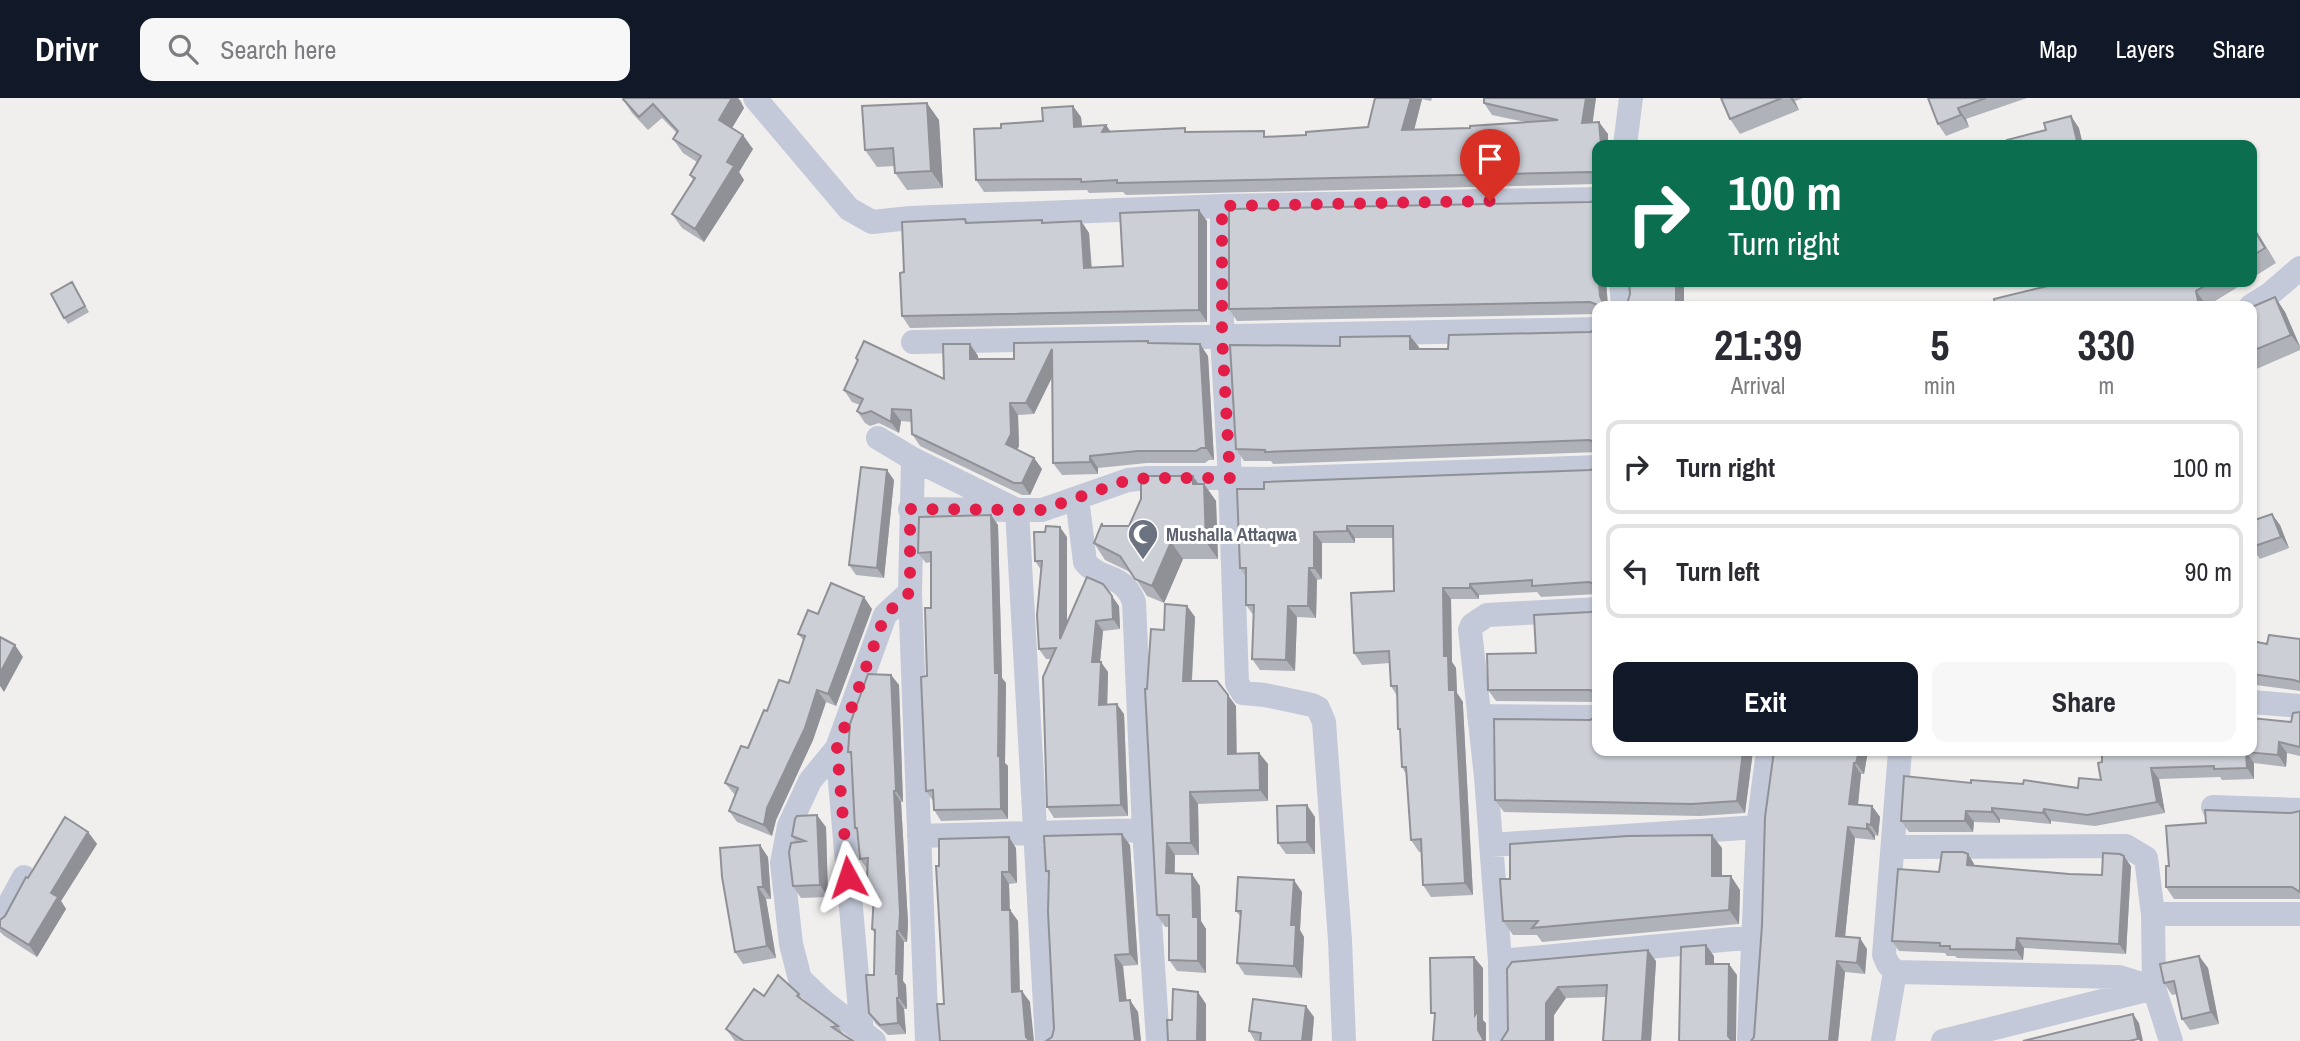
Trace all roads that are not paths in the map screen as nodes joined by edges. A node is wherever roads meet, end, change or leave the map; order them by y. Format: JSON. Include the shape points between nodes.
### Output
{"nodes":[{"id":1,"x":755,"y":98,"type":"edge"},
{"id":2,"x":1631,"y":98,"type":"edge"},
{"id":3,"x":1626,"y":140,"type":"edge"},
{"id":4,"x":1592,"y":199,"type":"edge"},
{"id":5,"x":1222,"y":206,"type":"junction"},
{"id":6,"x":2300,"y":268,"type":"edge"},
{"id":7,"x":2257,"y":302,"type":"edge"},
{"id":8,"x":1592,"y":329,"type":"edge"},
{"id":9,"x":1222,"y":336,"type":"junction"},
{"id":10,"x":913,"y":342,"type":"dead end"},
{"id":11,"x":878,"y":438,"type":"dead end"},
{"id":12,"x":913,"y":459,"type":"junction"},
{"id":13,"x":1592,"y":467,"type":"edge"},
{"id":14,"x":1230,"y":478,"type":"junction"},
{"id":15,"x":1077,"y":498,"type":"junction"},
{"id":16,"x":910,"y":509,"type":"junction"},
{"id":17,"x":1017,"y":510,"type":"junction"},
{"id":18,"x":910,"y":592,"type":"junction"},
{"id":19,"x":1592,"y":609,"type":"edge"},
{"id":20,"x":2257,"y":702,"type":"edge"},
{"id":21,"x":2300,"y":706,"type":"edge"},
{"id":22,"x":1479,"y":716,"type":"junction"},
{"id":23,"x":1592,"y":717,"type":"edge"},
{"id":24,"x":837,"y":748,"type":"junction"},
{"id":25,"x":1767,"y":756,"type":"edge"},
{"id":26,"x":1900,"y":756,"type":"edge"},
{"id":27,"x":2213,"y":807,"type":"edge"},
{"id":28,"x":2300,"y":810,"type":"edge"},
{"id":29,"x":1758,"y":827,"type":"junction"},
{"id":30,"x":1144,"y":830,"type":"junction"},
{"id":31,"x":1034,"y":832,"type":"junction"},
{"id":32,"x":919,"y":836,"type":"junction"},
{"id":33,"x":1490,"y":845,"type":"junction"},
{"id":34,"x":1893,"y":847,"type":"junction"},
{"id":35,"x":24,"y":877,"type":"edge"},
{"id":36,"x":2153,"y":914,"type":"junction"},
{"id":37,"x":2300,"y":914,"type":"edge"},
{"id":38,"x":0,"y":921,"type":"edge"},
{"id":39,"x":1755,"y":937,"type":"junction"},
{"id":40,"x":1500,"y":961,"type":"junction"},
{"id":41,"x":1895,"y":972,"type":"junction"},
{"id":42,"x":2154,"y":988,"type":"junction"},
{"id":43,"x":868,"y":1037,"type":"edge"},
{"id":44,"x":927,"y":1041,"type":"edge"},
{"id":45,"x":1046,"y":1041,"type":"edge"},
{"id":46,"x":1158,"y":1041,"type":"edge"},
{"id":47,"x":1344,"y":1041,"type":"edge"},
{"id":48,"x":1501,"y":1041,"type":"edge"},
{"id":49,"x":1749,"y":1041,"type":"edge"},
{"id":50,"x":1883,"y":1041,"type":"edge"},
{"id":51,"x":1943,"y":1041,"type":"edge"},
{"id":52,"x":2171,"y":1041,"type":"edge"}],
"edges":[{"from":1,"to":5,"type":"street","via":[[849,209],[872,222]]},
{"from":2,"to":3,"type":"street"},
{"from":4,"to":5,"type":"street"},
{"from":5,"to":9,"type":"street"},
{"from":6,"to":7,"type":"street"},
{"from":8,"to":9,"type":"street"},
{"from":9,"to":10,"type":"street"},
{"from":9,"to":14,"type":"street"},
{"from":11,"to":12,"type":"street"},
{"from":12,"to":16,"type":"street"},
{"from":12,"to":17,"type":"street"},
{"from":13,"to":14,"type":"street"},
{"from":14,"to":15,"type":"street","via":[[1128,480]]},
{"from":14,"to":47,"type":"street","via":[[1237,683],[1242,693],[1312,705],[1324,722]]},
{"from":15,"to":17,"type":"street","via":[[1042,510]]},
{"from":15,"to":30,"type":"street","via":[[1085,562],[1091,570],[1129,589],[1134,602]]},
{"from":16,"to":17,"type":"street"},
{"from":16,"to":18,"type":"street"},
{"from":17,"to":31,"type":"street"},
{"from":18,"to":24,"type":"street","via":[[885,615]]},
{"from":18,"to":32,"type":"street"},
{"from":19,"to":22,"type":"street","via":[[1487,615],[1472,625]]},
{"from":20,"to":21,"type":"street"},
{"from":22,"to":23,"type":"street"},
{"from":22,"to":33,"type":"street"},
{"from":24,"to":43,"type":"street"},
{"from":24,"to":43,"type":"street","via":[[810,781],[789,826],[782,863],[791,944],[800,979]]},
{"from":25,"to":29,"type":"street"},
{"from":26,"to":34,"type":"street"},
{"from":27,"to":28,"type":"street"},
{"from":29,"to":33,"type":"street"},
{"from":29,"to":39,"type":"street"},
{"from":30,"to":31,"type":"street"},
{"from":30,"to":46,"type":"street"},
{"from":31,"to":32,"type":"street"},
{"from":31,"to":45,"type":"street"},
{"from":32,"to":44,"type":"street"},
{"from":33,"to":40,"type":"street"},
{"from":34,"to":36,"type":"street","via":[[2126,846],[2146,858]]},
{"from":34,"to":41,"type":"street","via":[[1884,954]]},
{"from":35,"to":38,"type":"street"},
{"from":36,"to":37,"type":"street"},
{"from":36,"to":42,"type":"street"},
{"from":39,"to":40,"type":"street"},
{"from":39,"to":49,"type":"street"},
{"from":40,"to":48,"type":"street"},
{"from":41,"to":42,"type":"street","via":[[2119,977]]},
{"from":41,"to":50,"type":"street"},
{"from":42,"to":51,"type":"street"},
{"from":42,"to":52,"type":"street"}]}
